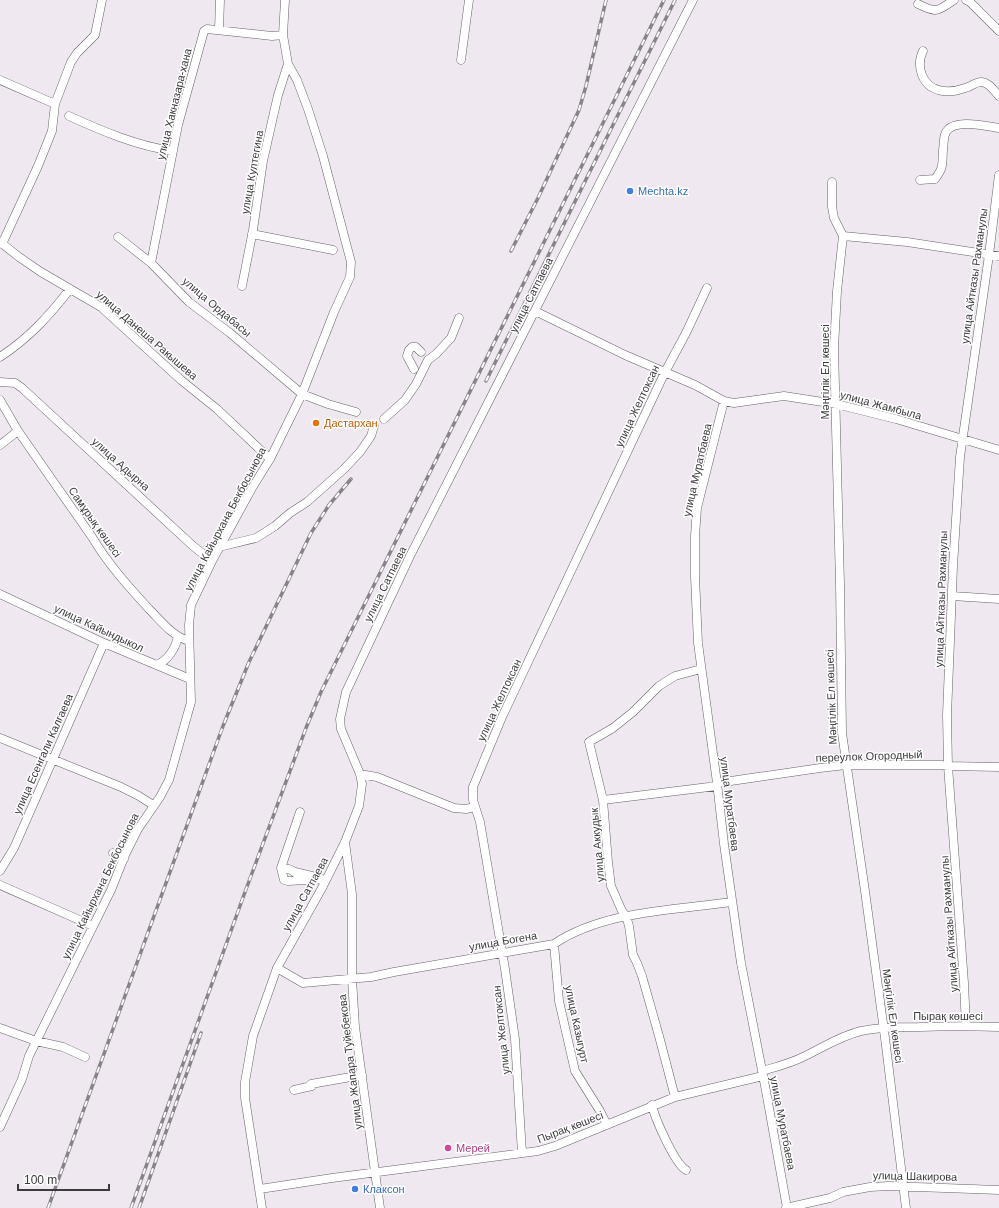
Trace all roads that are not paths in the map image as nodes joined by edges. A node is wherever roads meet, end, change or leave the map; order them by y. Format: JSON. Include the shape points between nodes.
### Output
{"nodes":[{"id":1,"x":102,"y":0,"type":"edge"},
{"id":2,"x":220,"y":0,"type":"edge"},
{"id":3,"x":285,"y":0,"type":"edge"},
{"id":4,"x":469,"y":0,"type":"edge"},
{"id":5,"x":693,"y":0,"type":"edge"},
{"id":6,"x":954,"y":0,"type":"edge"},
{"id":7,"x":966,"y":0,"type":"edge"},
{"id":8,"x":918,"y":4,"type":"dead end"},
{"id":9,"x":219,"y":30,"type":"junction"},
{"id":10,"x":999,"y":31,"type":"edge"},
{"id":11,"x":284,"y":36,"type":"junction"},
{"id":12,"x":923,"y":51,"type":"dead end"},
{"id":13,"x":461,"y":60,"type":"dead end"},
{"id":14,"x":288,"y":64,"type":"junction"},
{"id":15,"x":0,"y":80,"type":"edge"},
{"id":16,"x":998,"y":94,"type":"edge"},
{"id":17,"x":55,"y":104,"type":"junction"},
{"id":18,"x":69,"y":116,"type":"dead end"},
{"id":19,"x":999,"y":128,"type":"edge"},
{"id":20,"x":173,"y":151,"type":"junction"},
{"id":21,"x":999,"y":175,"type":"edge"},
{"id":22,"x":920,"y":180,"type":"dead end"},
{"id":23,"x":832,"y":182,"type":"dead end"},
{"id":24,"x":252,"y":234,"type":"junction"},
{"id":25,"x":842,"y":236,"type":"junction"},
{"id":26,"x":118,"y":237,"type":"dead end"},
{"id":27,"x":1,"y":243,"type":"edge"},
{"id":28,"x":332,"y":250,"type":"dead end"},
{"id":29,"x":989,"y":254,"type":"junction"},
{"id":30,"x":999,"y":256,"type":"edge"},
{"id":31,"x":150,"y":262,"type":"junction"},
{"id":32,"x":242,"y":286,"type":"dead end"},
{"id":33,"x":706,"y":288,"type":"dead end"},
{"id":34,"x":70,"y":289,"type":"junction"},
{"id":35,"x":535,"y":312,"type":"junction"},
{"id":36,"x":460,"y":318,"type":"dead end"},
{"id":37,"x":421,"y":352,"type":"dead end"},
{"id":38,"x":0,"y":357,"type":"edge"},
{"id":39,"x":414,"y":369,"type":"dead end"},
{"id":40,"x":665,"y":372,"type":"junction"},
{"id":41,"x":0,"y":382,"type":"edge"},
{"id":42,"x":302,"y":394,"type":"junction"},
{"id":43,"x":0,"y":400,"type":"edge"},
{"id":44,"x":724,"y":401,"type":"junction"},
{"id":45,"x":836,"y":404,"type":"junction"},
{"id":46,"x":356,"y":412,"type":"dead end"},
{"id":47,"x":384,"y":419,"type":"dead end"},
{"id":48,"x":374,"y":426,"type":"dead end"},
{"id":49,"x":18,"y":431,"type":"junction"},
{"id":50,"x":962,"y":438,"type":"junction"},
{"id":51,"x":0,"y":445,"type":"edge"},
{"id":52,"x":999,"y":450,"type":"edge"},
{"id":53,"x":270,"y":460,"type":"junction"},
{"id":54,"x":220,"y":547,"type":"junction"},
{"id":55,"x":212,"y":561,"type":"junction"},
{"id":56,"x":0,"y":594,"type":"edge"},
{"id":57,"x":952,"y":596,"type":"junction"},
{"id":58,"x":999,"y":599,"type":"edge"},
{"id":59,"x":178,"y":636,"type":"junction"},
{"id":60,"x":189,"y":641,"type":"junction"},
{"id":61,"x":104,"y":643,"type":"junction"},
{"id":62,"x":157,"y":666,"type":"junction"},
{"id":63,"x":702,"y":669,"type":"junction"},
{"id":64,"x":190,"y":680,"type":"junction"},
{"id":65,"x":0,"y":738,"type":"edge"},
{"id":66,"x":52,"y":759,"type":"junction"},
{"id":67,"x":846,"y":765,"type":"junction"},
{"id":68,"x":948,"y":766,"type":"junction"},
{"id":69,"x":999,"y":767,"type":"edge"},
{"id":70,"x":360,"y":774,"type":"junction"},
{"id":71,"x":717,"y":785,"type":"junction"},
{"id":72,"x":604,"y":800,"type":"junction"},
{"id":73,"x":153,"y":805,"type":"junction"},
{"id":74,"x":475,"y":807,"type":"junction"},
{"id":75,"x":300,"y":812,"type":"dead end"},
{"id":76,"x":345,"y":842,"type":"junction"},
{"id":77,"x":113,"y":853,"type":"dead end"},
{"id":78,"x":124,"y":859,"type":"junction"},
{"id":79,"x":0,"y":871,"type":"edge"},
{"id":80,"x":326,"y":879,"type":"junction"},
{"id":81,"x":0,"y":885,"type":"edge"},
{"id":82,"x":732,"y":902,"type":"junction"},
{"id":83,"x":626,"y":916,"type":"junction"},
{"id":84,"x":93,"y":926,"type":"junction"},
{"id":85,"x":554,"y":944,"type":"junction"},
{"id":86,"x":502,"y":952,"type":"junction"},
{"id":87,"x":277,"y":968,"type":"junction"},
{"id":88,"x":352,"y":979,"type":"junction"},
{"id":89,"x":966,"y":1026,"type":"junction"},
{"id":90,"x":999,"y":1027,"type":"edge"},
{"id":91,"x":0,"y":1028,"type":"edge"},
{"id":92,"x":884,"y":1028,"type":"junction"},
{"id":93,"x":36,"y":1040,"type":"junction"},
{"id":94,"x":85,"y":1057,"type":"dead end"},
{"id":95,"x":762,"y":1073,"type":"junction"},
{"id":96,"x":362,"y":1075,"type":"junction"},
{"id":97,"x":294,"y":1090,"type":"dead end"},
{"id":98,"x":675,"y":1097,"type":"junction"},
{"id":99,"x":652,"y":1105,"type":"junction"},
{"id":100,"x":607,"y":1124,"type":"junction"},
{"id":101,"x":0,"y":1127,"type":"edge"},
{"id":102,"x":522,"y":1153,"type":"junction"},
{"id":103,"x":686,"y":1170,"type":"dead end"},
{"id":104,"x":375,"y":1173,"type":"junction"},
{"id":105,"x":903,"y":1187,"type":"junction"},
{"id":106,"x":260,"y":1189,"type":"junction"},
{"id":107,"x":999,"y":1190,"type":"edge"},
{"id":108,"x":262,"y":1208,"type":"edge"},
{"id":109,"x":380,"y":1208,"type":"edge"},
{"id":110,"x":787,"y":1208,"type":"edge"},
{"id":111,"x":906,"y":1208,"type":"edge"}],
"edges":[{"from":1,"to":17,"type":"street","via":[[95,35],[71,62]]},
{"from":2,"to":9,"type":"street"},
{"from":3,"to":11,"type":"street","name":"улица Кайырхана Бекбосынова"},
{"from":4,"to":13,"type":"street"},
{"from":5,"to":35,"type":"street","name":"улица Сатпаева"},
{"from":6,"to":8,"type":"street","via":[[939,10],[929,10]]},
{"from":7,"to":10,"type":"street"},
{"from":9,"to":11,"type":"street","name":"улица Хакназара-хана"},
{"from":9,"to":20,"type":"street","name":"улица Хакназара-хана","via":[[204,31]]},
{"from":11,"to":14,"type":"street","name":"улица Кайырхана Бекбосынова"},
{"from":12,"to":16,"type":"street","via":[[920,58],[921,72],[933,89],[957,90],[984,82]]},
{"from":14,"to":24,"type":"street","name":"улица Култегина","via":[[278,94],[263,161]]},
{"from":14,"to":42,"type":"street","name":"улица Кайырхана Бекбосынова","via":[[308,108],[324,156],[351,262],[350,276]]},
{"from":15,"to":17,"type":"street"},
{"from":17,"to":27,"type":"street","via":[[52,131]]},
{"from":18,"to":20,"type":"street","via":[[155,149]]},
{"from":19,"to":22,"type":"street","via":[[965,124],[954,126],[946,132],[944,138],[941,170],[935,179]]},
{"from":20,"to":31,"type":"street","name":"улица Хакназара-хана"},
{"from":21,"to":29,"type":"street","name":"улица Айтказы Рахманулы"},
{"from":23,"to":25,"type":"street","name":"Мәңгілік Ел көшесі","via":[[834,218]]},
{"from":24,"to":28,"type":"street"},
{"from":24,"to":32,"type":"street","name":"улица Култегина"},
{"from":25,"to":29,"type":"street"},
{"from":25,"to":45,"type":"street","name":"Мәңгілік Ел көшесі","via":[[834,348]]},
{"from":26,"to":31,"type":"street","name":"улица Ордабасы"},
{"from":27,"to":34,"type":"street","name":"улица Данеша Ракышева"},
{"from":29,"to":30,"type":"street"},
{"from":29,"to":50,"type":"street","name":"улица Айтказы Рахманулы"},
{"from":31,"to":42,"type":"street","name":"улица Ордабасы","via":[[189,302]]},
{"from":33,"to":40,"type":"street","name":"улица Желтоксан"},
{"from":34,"to":38,"type":"street","via":[[34,332]]},
{"from":34,"to":53,"type":"street","name":"улица Данеша Ракышева","via":[[101,307],[217,409]]},
{"from":35,"to":40,"type":"street","name":"улица Жамбыла"},
{"from":35,"to":70,"type":"street","name":"улица Сатпаева","via":[[414,549],[346,692],[341,712],[341,729]]},
{"from":36,"to":47,"type":"street","via":[[451,338],[428,360],[405,400]]},
{"from":37,"to":39,"type":"street","via":[[416,347],[409,350],[407,356]]},
{"from":40,"to":44,"type":"street","name":"улица Жамбыла"},
{"from":40,"to":74,"type":"street","name":"улица Желтоксан","via":[[502,717],[472,787]]},
{"from":41,"to":55,"type":"street","name":"улица Адырна","via":[[15,384],[22,388]]},
{"from":42,"to":46,"type":"street","name":"улица Ордабасы"},
{"from":42,"to":53,"type":"street","name":"улица Кайырхана Бекбосынова"},
{"from":43,"to":49,"type":"street","name":"Самұрық көшесі"},
{"from":44,"to":45,"type":"street","name":"улица Жамбыла","via":[[734,403],[784,396]]},
{"from":44,"to":63,"type":"street","name":"улица Муратбаева","via":[[697,508],[695,529],[696,605]]},
{"from":45,"to":50,"type":"street","name":"улица Жамбыла"},
{"from":45,"to":67,"type":"street","name":"Мәңгілік Ел көшесі","via":[[840,697]]},
{"from":48,"to":54,"type":"street","via":[[360,452],[307,502],[256,538]]},
{"from":49,"to":51,"type":"street"},
{"from":49,"to":59,"type":"street","name":"Самұрық көшесі","via":[[120,577],[167,628]]},
{"from":50,"to":52,"type":"street","name":"улица Жамбыла"},
{"from":50,"to":57,"type":"street","name":"улица Айтказы Рахманулы"},
{"from":53,"to":54,"type":"street","name":"улица Кайырхана Бекбосынова"},
{"from":54,"to":55,"type":"street","name":"улица Кайырхана Бекбосынова"},
{"from":55,"to":60,"type":"street","name":"улица Кайырхана Бекбосынова","via":[[191,605]]},
{"from":56,"to":61,"type":"street","name":"улица Кайындыкол"},
{"from":57,"to":58,"type":"street"},
{"from":57,"to":68,"type":"street","name":"улица Айтказы Рахманулы","via":[[947,715]]},
{"from":59,"to":60,"type":"street","name":"Самұрық көшесі"},
{"from":59,"to":62,"type":"street","via":[[171,654]]},
{"from":60,"to":64,"type":"street","name":"улица Кайырхана Бекбосынова"},
{"from":61,"to":62,"type":"street","name":"улица Кайындыкол"},
{"from":61,"to":66,"type":"street","name":"улица Есенгали Калгаева"},
{"from":62,"to":64,"type":"street","name":"улица Кайындыкол"},
{"from":63,"to":71,"type":"street","name":"улица Муратбаева"},
{"from":63,"to":72,"type":"street","name":"улица Аккудык","via":[[675,676],[659,686],[613,728],[589,742]]},
{"from":64,"to":73,"type":"street","name":"улица Кайырхана Бекбосынова","via":[[191,702],[169,780]]},
{"from":65,"to":66,"type":"street"},
{"from":66,"to":73,"type":"street","via":[[121,787]]},
{"from":66,"to":79,"type":"street","name":"улица Есенгали Калгаева","via":[[14,848]]},
{"from":67,"to":68,"type":"street","name":"переулок Огородный"},
{"from":67,"to":71,"type":"street","name":"переулок Огородный"},
{"from":67,"to":92,"type":"street","name":"Мәңгілік Ел көшесі"},
{"from":68,"to":69,"type":"street","name":"переулок Огородный"},
{"from":68,"to":89,"type":"street","name":"улица Айтказы Рахманулы"},
{"from":70,"to":74,"type":"street","via":[[377,777],[454,808]]},
{"from":70,"to":76,"type":"street","name":"улица Сатпаева","via":[[362,784],[359,806]]},
{"from":71,"to":72,"type":"street","name":"переулок Огородный"},
{"from":71,"to":82,"type":"street","name":"улица Муратбаева"},
{"from":72,"to":83,"type":"street","name":"улица Аккудык","via":[[612,886]]},
{"from":73,"to":78,"type":"street","name":"улица Кайырхана Бекбосынова"},
{"from":74,"to":86,"type":"street","name":"улица Желтоксан","via":[[480,822]]},
{"from":75,"to":80,"type":"street","via":[[281,868],[284,880],[296,876]]},
{"from":76,"to":80,"type":"street","name":"улица Сатпаева"},
{"from":76,"to":88,"type":"street","name":"улица Жапара Туйебекова","via":[[352,894]]},
{"from":77,"to":78,"type":"street"},
{"from":78,"to":84,"type":"street","name":"улица Кайырхана Бекбосынова"},
{"from":80,"to":87,"type":"street","name":"улица Сатпаева"},
{"from":81,"to":84,"type":"street"},
{"from":82,"to":83,"type":"street","name":"улица Богена"},
{"from":82,"to":95,"type":"street","name":"улица Муратбаева"},
{"from":83,"to":85,"type":"street","name":"улица Богена","via":[[584,927]]},
{"from":83,"to":98,"type":"street","name":"улица Аккудык","via":[[633,955],[642,976]]},
{"from":84,"to":93,"type":"street","name":"улица Кайырхана Бекбосынова"},
{"from":85,"to":86,"type":"street","name":"улица Богена"},
{"from":85,"to":100,"type":"street","name":"улица Казыгурт","via":[[559,1001],[575,1071]]},
{"from":86,"to":88,"type":"street","name":"улица Богена"},
{"from":86,"to":102,"type":"street","name":"улица Желтоксан","via":[[515,1039]]},
{"from":87,"to":88,"type":"street","name":"улица Богена","via":[[303,983]]},
{"from":87,"to":106,"type":"street","name":"улица Сатпаева","via":[[253,1036],[245,1082],[245,1098]]},
{"from":88,"to":96,"type":"street","name":"улица Жапара Туйебекова"},
{"from":89,"to":90,"type":"street","name":"Пырақ көшесі"},
{"from":89,"to":92,"type":"street","name":"Пырақ көшесі"},
{"from":91,"to":93,"type":"street"},
{"from":92,"to":95,"type":"street","name":"Пырақ көшесі","via":[[844,1036],[805,1057]]},
{"from":92,"to":105,"type":"street","name":"Мәңгілік Ел көшесі"},
{"from":93,"to":94,"type":"street","via":[[64,1047]]},
{"from":93,"to":101,"type":"street","name":"улица Кайырхана Бекбосынова"},
{"from":95,"to":98,"type":"street","name":"Пырақ көшесі"},
{"from":95,"to":110,"type":"street","name":"улица Муратбаева"},
{"from":96,"to":97,"type":"street"},
{"from":96,"to":104,"type":"street","name":"улица Жапара Туйебекова"},
{"from":98,"to":99,"type":"street","name":"Пырақ көшесі"},
{"from":99,"to":100,"type":"street","name":"Пырақ көшесі"},
{"from":99,"to":103,"type":"street","via":[[654,1115],[679,1165]]},
{"from":100,"to":102,"type":"street","name":"Пырақ көшесі","via":[[555,1146]]},
{"from":102,"to":104,"type":"street","name":"Пырақ көшесі"},
{"from":104,"to":106,"type":"street","name":"Пырақ көшесі"},
{"from":104,"to":109,"type":"street","name":"улица Жапара Туйебекова"},
{"from":105,"to":107,"type":"street","name":"улица Шакирова"},
{"from":105,"to":110,"type":"street","name":"улица Шакирова","via":[[858,1188],[830,1198]]},
{"from":105,"to":111,"type":"street","name":"Мәңгілік Ел көшесі"},
{"from":106,"to":108,"type":"street","name":"улица Сатпаева"}]}
